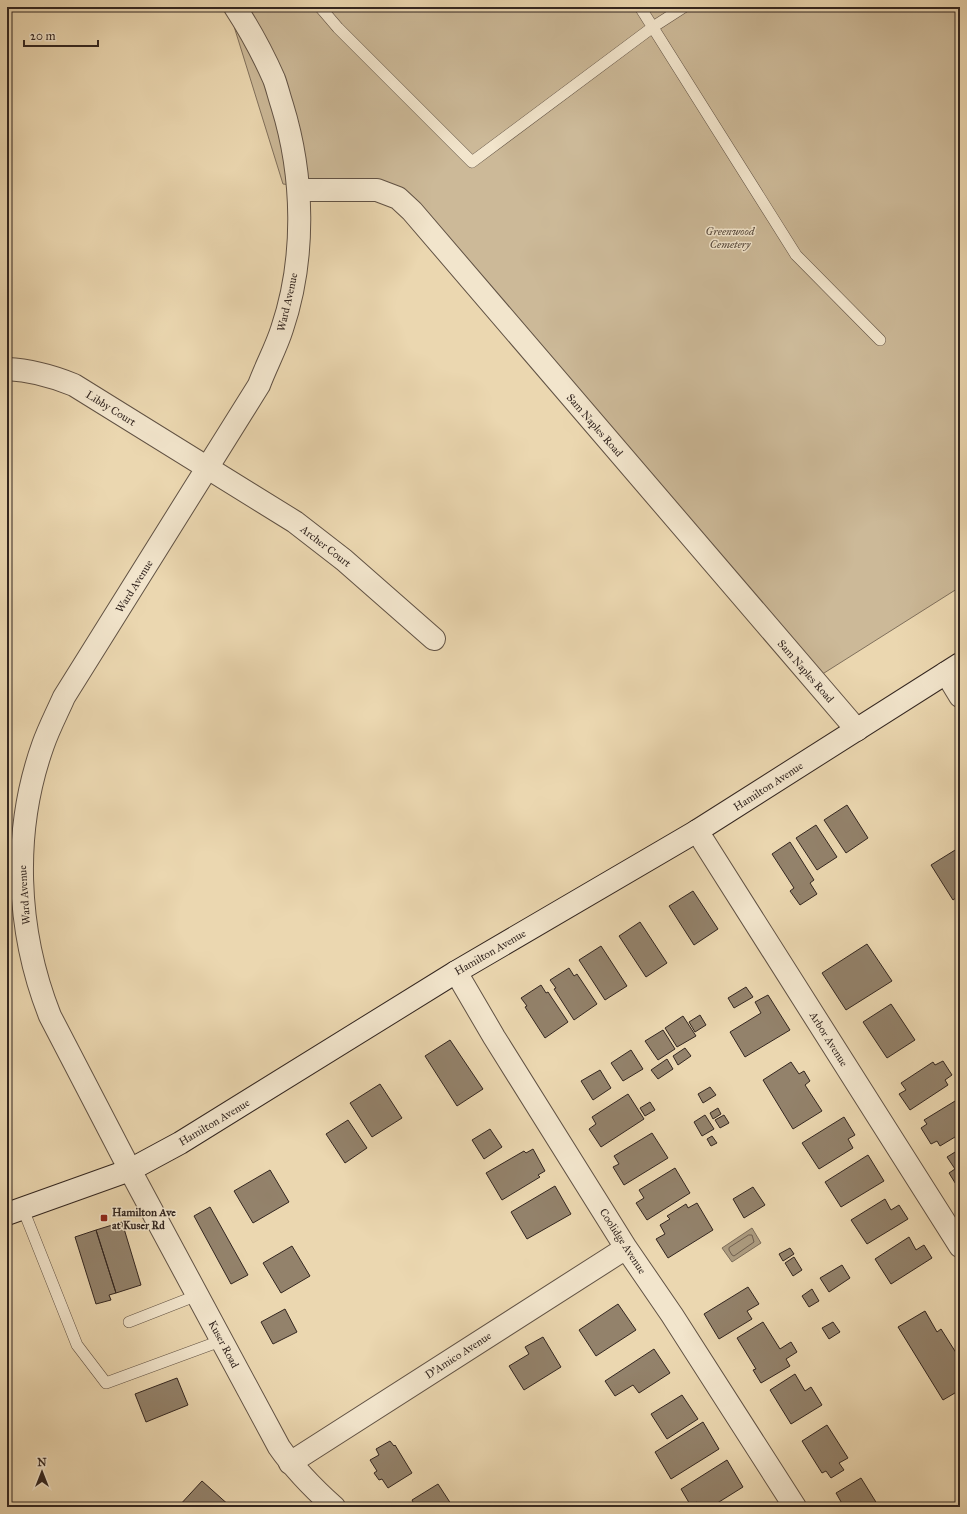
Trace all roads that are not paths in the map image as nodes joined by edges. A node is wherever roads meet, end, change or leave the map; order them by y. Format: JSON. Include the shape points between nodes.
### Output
{"nodes":[{"id":1,"x":235,"y":7,"type":"edge"},
{"id":2,"x":320,"y":7,"type":"edge"},
{"id":3,"x":640,"y":7,"type":"edge"},
{"id":4,"x":684,"y":7,"type":"edge"},
{"id":5,"x":653,"y":27,"type":"junction"},
{"id":6,"x":299,"y":190,"type":"junction"},
{"id":7,"x":880,"y":340,"type":"dead end"},
{"id":8,"x":7,"y":369,"type":"edge"},
{"id":9,"x":207,"y":468,"type":"junction"},
{"id":10,"x":434,"y":639,"type":"dead end"},
{"id":11,"x":953,"y":669,"type":"edge"},
{"id":12,"x":960,"y":696,"type":"edge"},
{"id":13,"x":857,"y":730,"type":"junction"},
{"id":14,"x":698,"y":831,"type":"junction"},
{"id":15,"x":456,"y":972,"type":"junction"},
{"id":16,"x":130,"y":1170,"type":"junction"},
{"id":17,"x":15,"y":1211,"type":"edge"},
{"id":18,"x":960,"y":1246,"type":"edge"},
{"id":19,"x":626,"y":1248,"type":"junction"},
{"id":20,"x":198,"y":1295,"type":"junction"},
{"id":21,"x":129,"y":1322,"type":"dead end"},
{"id":22,"x":223,"y":1340,"type":"junction"},
{"id":23,"x":290,"y":1463,"type":"junction"},
{"id":24,"x":334,"y":1507,"type":"edge"},
{"id":25,"x":796,"y":1507,"type":"edge"}],
"edges":[{"from":1,"to":6,"type":"street","name":"Ward Avenue","via":[[255,39],[274,80],[290,130]]},
{"from":2,"to":5,"type":"lane","via":[[472,162]]},
{"from":3,"to":5,"type":"lane"},
{"from":4,"to":5,"type":"lane"},
{"from":5,"to":7,"type":"lane","via":[[796,255]]},
{"from":6,"to":9,"type":"street","name":"Ward Avenue","via":[[299,239],[293,284],[282,329],[259,385]]},
{"from":6,"to":13,"type":"street","name":"Sam Naples Road","via":[[377,190],[398,198],[412,211]]},
{"from":8,"to":9,"type":"street","name":"Libby Court","via":[[47,375],[74,385]]},
{"from":9,"to":10,"type":"street","name":"Archer Court","via":[[295,522],[344,560]]},
{"from":9,"to":16,"type":"street","name":"Ward Avenue","via":[[64,697],[39,759],[29,795],[22,846],[22,898],[28,942],[44,999],[50,1016]]},
{"from":11,"to":12,"type":"street"},
{"from":11,"to":13,"type":"street","name":"Hamilton Avenue"},
{"from":13,"to":14,"type":"street","name":"Hamilton Avenue"},
{"from":14,"to":15,"type":"street","name":"Hamilton Avenue"},
{"from":14,"to":18,"type":"street","name":"Arbor Avenue"},
{"from":15,"to":16,"type":"street","name":"Hamilton Avenue","via":[[180,1143]]},
{"from":15,"to":19,"type":"street","name":"Coolidge Avenue"},
{"from":16,"to":17,"type":"street","name":"Hamilton Avenue"},
{"from":16,"to":20,"type":"street","name":"Kuser Road"},
{"from":17,"to":22,"type":"lane","via":[[78,1345],[106,1382]]},
{"from":19,"to":23,"type":"street","name":"D'Amico Avenue"},
{"from":19,"to":25,"type":"street","name":"Coolidge Avenue"},
{"from":20,"to":21,"type":"lane"},
{"from":20,"to":22,"type":"street","name":"Kuser Road"},
{"from":22,"to":23,"type":"street","name":"Kuser Road","via":[[279,1447]]},
{"from":23,"to":24,"type":"street","name":"Kuser Road"}]}
